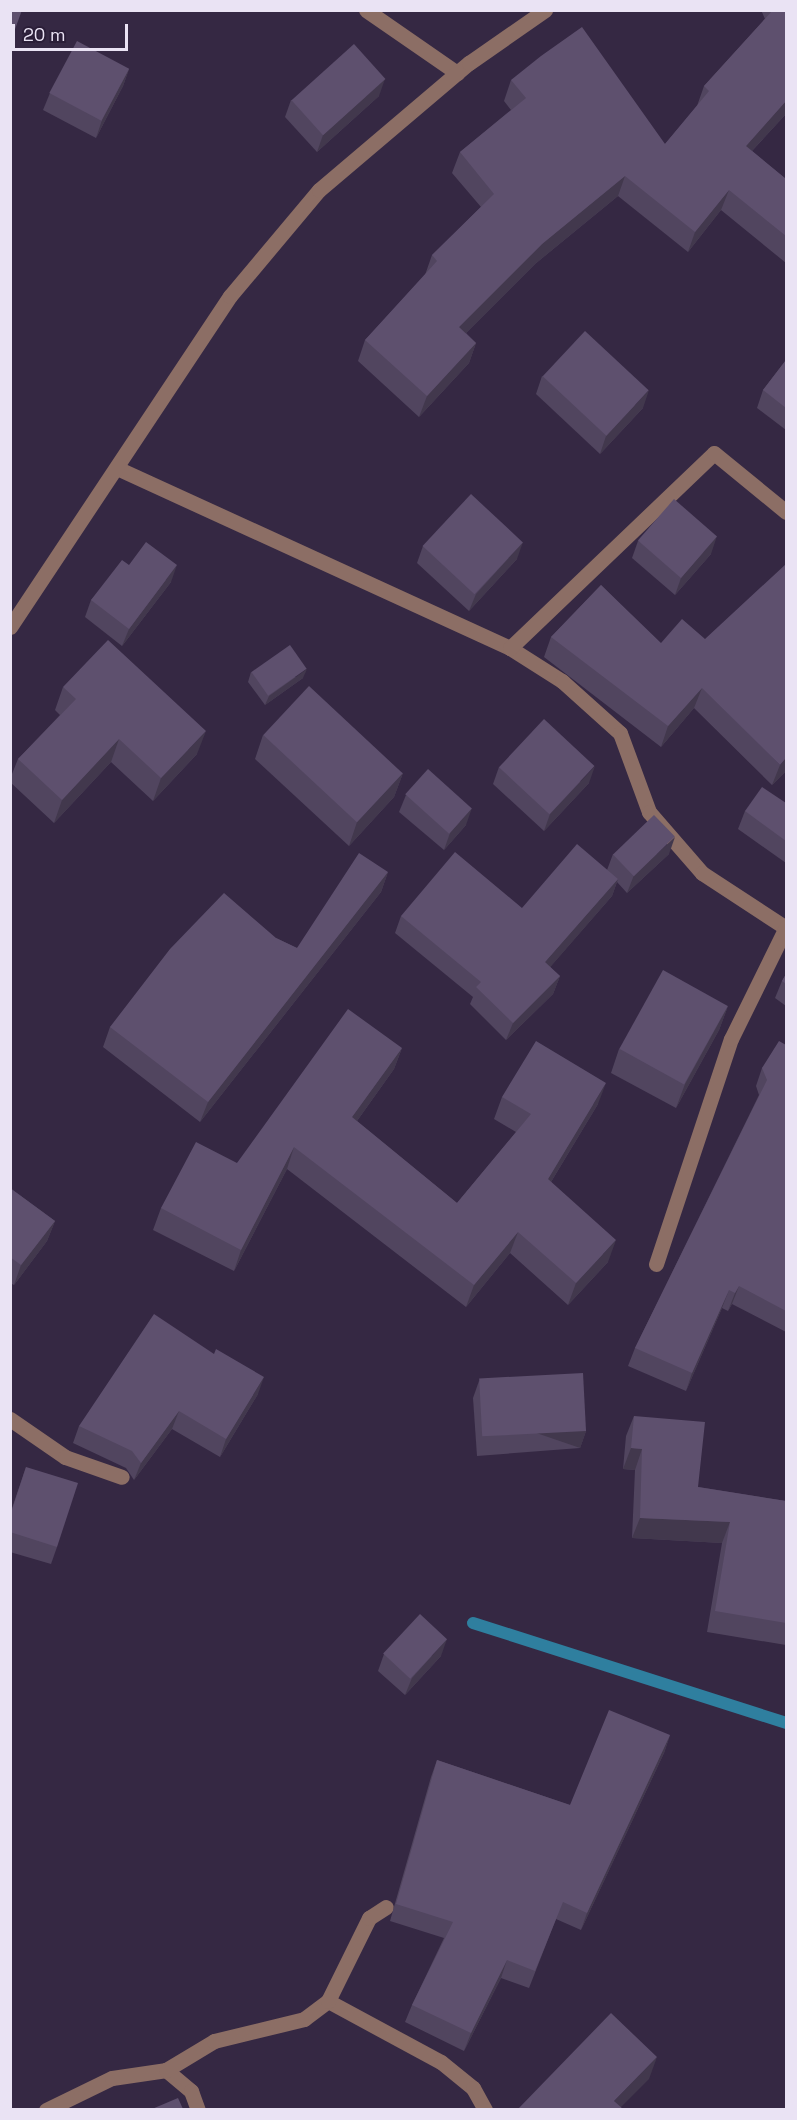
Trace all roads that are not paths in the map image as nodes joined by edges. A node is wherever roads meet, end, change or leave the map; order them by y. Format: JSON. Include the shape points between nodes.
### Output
{"nodes":[{"id":1,"x":366,"y":10,"type":"edge"},
{"id":2,"x":545,"y":10,"type":"edge"},
{"id":3,"x":457,"y":73,"type":"junction"},
{"id":4,"x":119,"y":469,"type":"junction"},
{"id":5,"x":786,"y":512,"type":"edge"},
{"id":6,"x":10,"y":627,"type":"edge"},
{"id":7,"x":510,"y":648,"type":"junction"},
{"id":8,"x":786,"y":928,"type":"edge"},
{"id":9,"x":656,"y":1264,"type":"dead end"},
{"id":10,"x":10,"y":1419,"type":"edge"},
{"id":11,"x":122,"y":1477,"type":"dead end"},
{"id":12,"x":386,"y":1907,"type":"dead end"},
{"id":13,"x":328,"y":2001,"type":"junction"},
{"id":14,"x":166,"y":2070,"type":"junction"},
{"id":15,"x":46,"y":2109,"type":"edge"},
{"id":16,"x":198,"y":2109,"type":"edge"},
{"id":17,"x":485,"y":2109,"type":"edge"}],
"edges":[{"from":1,"to":3,"type":"street"},
{"from":2,"to":3,"type":"street"},
{"from":3,"to":4,"type":"street","via":[[319,190],[230,296]]},
{"from":4,"to":6,"type":"street"},
{"from":4,"to":7,"type":"street"},
{"from":5,"to":7,"type":"street","via":[[714,453]]},
{"from":7,"to":8,"type":"street","via":[[562,681],[620,733],[649,812],[702,873]]},
{"from":8,"to":9,"type":"street","via":[[731,1040]]},
{"from":10,"to":11,"type":"street","via":[[65,1457]]},
{"from":12,"to":13,"type":"street","via":[[369,1918]]},
{"from":13,"to":14,"type":"street","via":[[304,2019],[214,2041]]},
{"from":13,"to":17,"type":"street","via":[[441,2062],[473,2088]]},
{"from":14,"to":15,"type":"street","via":[[112,2078]]},
{"from":14,"to":16,"type":"street","via":[[191,2091]]}]}
